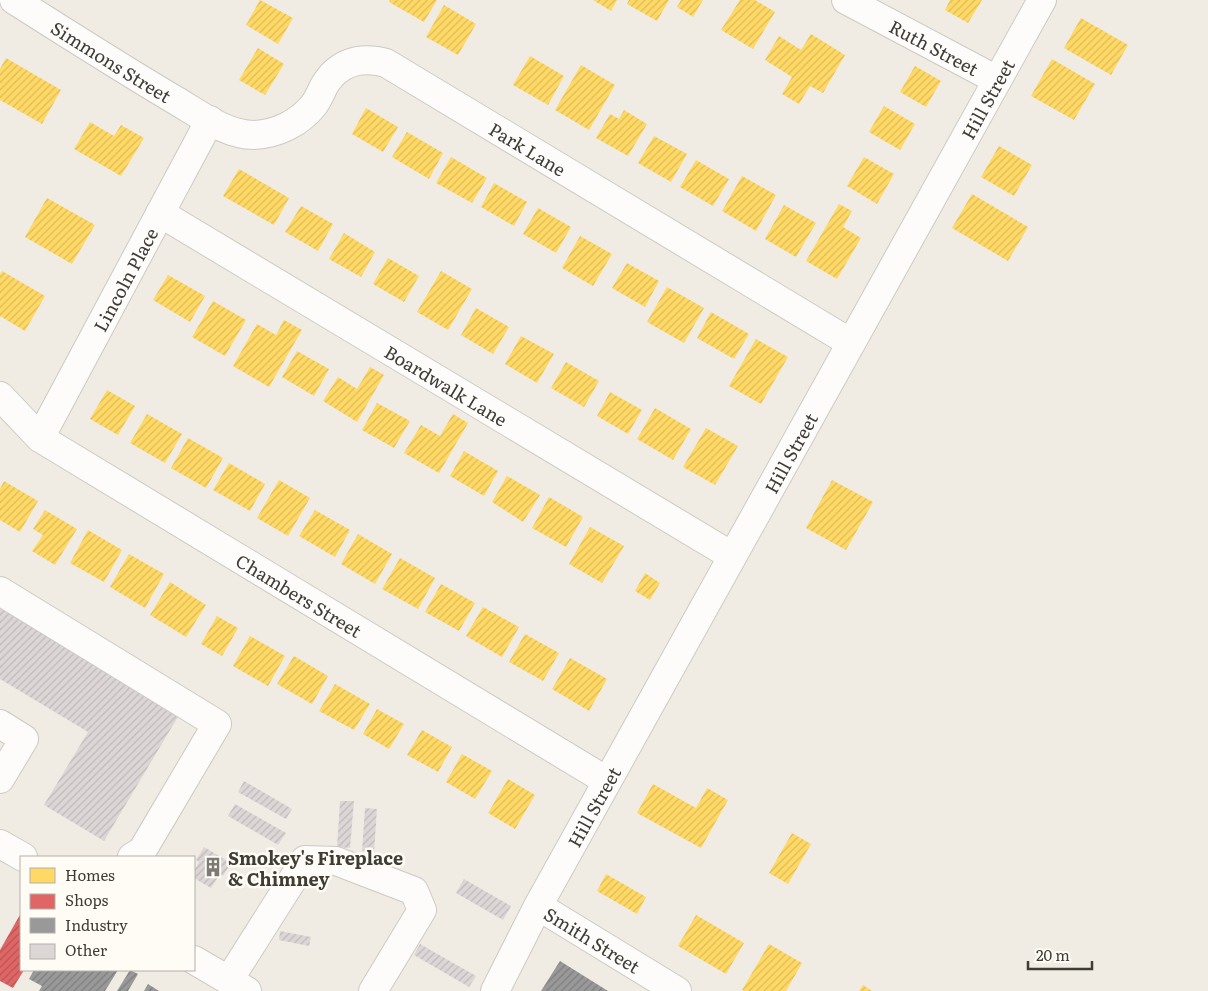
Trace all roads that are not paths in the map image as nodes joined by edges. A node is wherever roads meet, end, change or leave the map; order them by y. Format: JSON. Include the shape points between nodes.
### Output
{"nodes":[{"id":1,"x":14,"y":0,"type":"edge"},
{"id":2,"x":846,"y":0,"type":"edge"},
{"id":3,"x":1042,"y":0,"type":"edge"},
{"id":4,"x":997,"y":80,"type":"junction"},
{"id":5,"x":210,"y":120,"type":"junction"},
{"id":6,"x":160,"y":213,"type":"junction"},
{"id":7,"x":851,"y":343,"type":"junction"},
{"id":8,"x":0,"y":396,"type":"edge"},
{"id":9,"x":40,"y":438,"type":"junction"},
{"id":10,"x":732,"y":556,"type":"junction"},
{"id":11,"x":0,"y":591,"type":"edge"},
{"id":12,"x":0,"y":724,"type":"edge"},
{"id":13,"x":1,"y":776,"type":"edge"},
{"id":14,"x":608,"y":781,"type":"junction"},
{"id":15,"x":0,"y":844,"type":"edge"},
{"id":16,"x":21,"y":856,"type":"edge"},
{"id":17,"x":134,"y":856,"type":"edge"},
{"id":18,"x":538,"y":906,"type":"junction"},
{"id":19,"x":195,"y":961,"type":"edge"},
{"id":20,"x":238,"y":986,"type":"edge"},
{"id":21,"x":373,"y":991,"type":"edge"},
{"id":22,"x":495,"y":991,"type":"edge"},
{"id":23,"x":676,"y":991,"type":"edge"}],
"edges":[{"from":1,"to":5,"type":"street","name":"Simmons Street"},
{"from":2,"to":4,"type":"street","name":"Ruth Street"},
{"from":3,"to":4,"type":"street","name":"Hill Street"},
{"from":4,"to":7,"type":"street","name":"Hill Street"},
{"from":5,"to":6,"type":"street","name":"Lincoln Place"},
{"from":5,"to":7,"type":"street","name":"Park Lane","via":[[254,135],[277,131],[298,121],[314,105],[333,73],[345,65],[372,59],[386,63]]},
{"from":6,"to":9,"type":"street","name":"Lincoln Place"},
{"from":6,"to":10,"type":"street","name":"Boardwalk Lane"},
{"from":7,"to":10,"type":"street","name":"Hill Street"},
{"from":8,"to":9,"type":"street","name":"Chambers Street"},
{"from":9,"to":14,"type":"street","name":"Chambers Street"},
{"from":10,"to":14,"type":"street","name":"Hill Street"},
{"from":11,"to":17,"type":"street","via":[[218,724],[142,851]]},
{"from":12,"to":13,"type":"street","via":[[24,738]]},
{"from":14,"to":18,"type":"street","name":"Hill Street"},
{"from":15,"to":16,"type":"street"},
{"from":18,"to":22,"type":"street","name":"Smith Street"},
{"from":18,"to":23,"type":"street","name":"Smith Street"},
{"from":19,"to":20,"type":"street"},
{"from":20,"to":21,"type":"street","via":[[305,860],[336,861],[414,891],[422,910]]}]}
